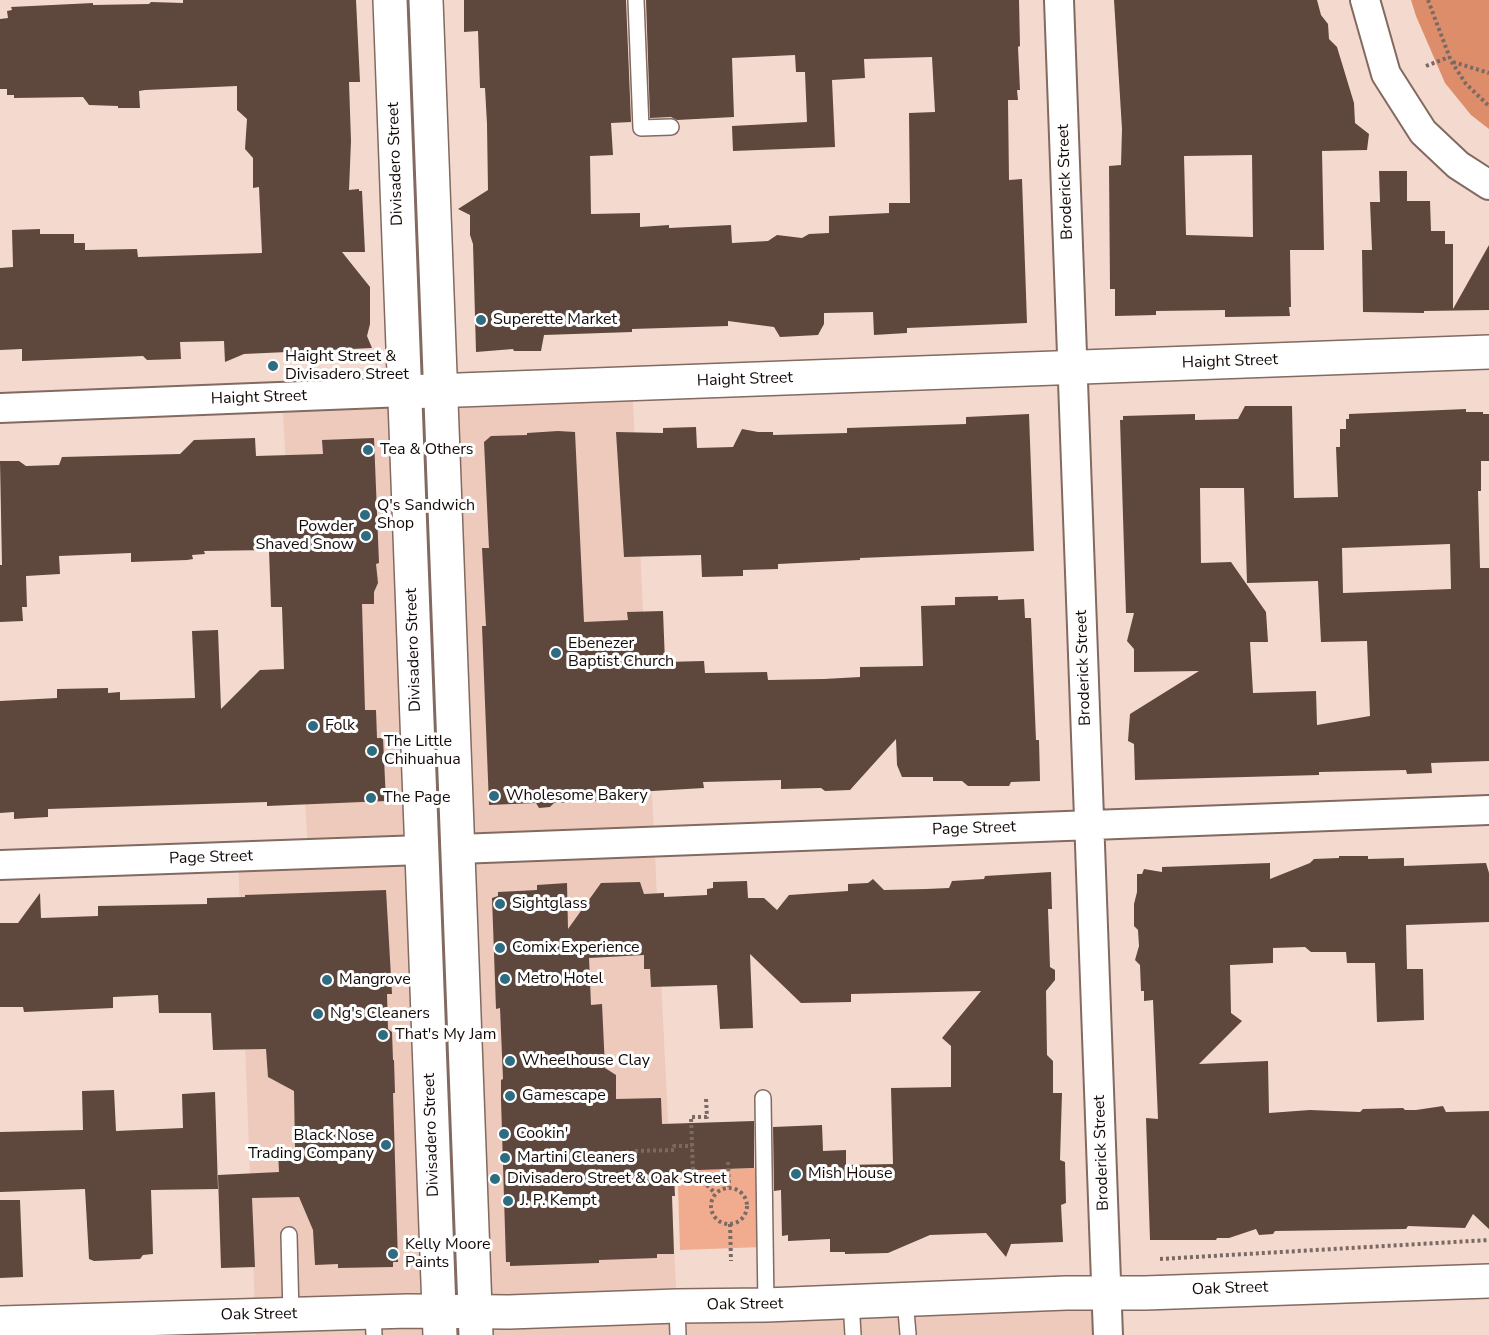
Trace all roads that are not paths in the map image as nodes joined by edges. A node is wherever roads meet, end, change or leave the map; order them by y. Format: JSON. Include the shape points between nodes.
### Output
{"nodes":[{"id":1,"x":390,"y":0,"type":"edge"},
{"id":2,"x":426,"y":0,"type":"edge"},
{"id":3,"x":636,"y":0,"type":"edge"},
{"id":4,"x":1059,"y":0,"type":"edge"},
{"id":5,"x":1365,"y":0,"type":"edge"},
{"id":6,"x":672,"y":127,"type":"dead end"},
{"id":7,"x":1489,"y":185,"type":"edge"},
{"id":8,"x":1489,"y":352,"type":"edge"},
{"id":9,"x":1073,"y":368,"type":"junction"},
{"id":10,"x":441,"y":391,"type":"junction"},
{"id":11,"x":405,"y":392,"type":"junction"},
{"id":12,"x":0,"y":408,"type":"edge"},
{"id":13,"x":1489,"y":810,"type":"edge"},
{"id":14,"x":1090,"y":825,"type":"junction"},
{"id":15,"x":458,"y":849,"type":"junction"},
{"id":16,"x":422,"y":850,"type":"junction"},
{"id":17,"x":0,"y":865,"type":"edge"},
{"id":18,"x":763,"y":1098,"type":"dead end"},
{"id":19,"x":289,"y":1235,"type":"dead end"},
{"id":20,"x":1489,"y":1281,"type":"edge"},
{"id":21,"x":1105,"y":1293,"type":"junction"},
{"id":22,"x":905,"y":1299,"type":"junction"},
{"id":23,"x":851,"y":1301,"type":"junction"},
{"id":24,"x":766,"y":1305,"type":"junction"},
{"id":25,"x":291,"y":1315,"type":"junction"},
{"id":26,"x":677,"y":1320,"type":"edge"},
{"id":27,"x":0,"y":1323,"type":"edge"},
{"id":28,"x":439,"y":1323,"type":"edge"},
{"id":29,"x":475,"y":1323,"type":"edge"},
{"id":30,"x":374,"y":1324,"type":"edge"},
{"id":31,"x":227,"y":1326,"type":"edge"},
{"id":32,"x":908,"y":1334,"type":"edge"},
{"id":33,"x":853,"y":1335,"type":"edge"},
{"id":34,"x":1108,"y":1335,"type":"edge"}],
"edges":[{"from":1,"to":11,"type":"main road","name":"Divisadero Street"},
{"from":2,"to":10,"type":"main road"},
{"from":3,"to":6,"type":"lane","via":[[641,128]]},
{"from":4,"to":9,"type":"street","name":"Broderick Street"},
{"from":5,"to":7,"type":"street","via":[[1386,74],[1423,132],[1458,165]]},
{"from":8,"to":9,"type":"main road","name":"Haight Street"},
{"from":9,"to":10,"type":"main road","name":"Haight Street"},
{"from":9,"to":14,"type":"street","name":"Broderick Street"},
{"from":10,"to":11,"type":"main road","name":"Haight Street"},
{"from":10,"to":15,"type":"main road"},
{"from":11,"to":12,"type":"street","name":"Haight Street"},
{"from":11,"to":16,"type":"main road","name":"Divisadero Street"},
{"from":13,"to":14,"type":"street","name":"Page Street"},
{"from":14,"to":15,"type":"street","name":"Page Street"},
{"from":14,"to":21,"type":"street","name":"Broderick Street"},
{"from":15,"to":29,"type":"main road"},
{"from":16,"to":17,"type":"street","name":"Page Street"},
{"from":16,"to":28,"type":"main road","name":"Divisadero Street"},
{"from":18,"to":24,"type":"lane"},
{"from":19,"to":25,"type":"lane"},
{"from":20,"to":21,"type":"main road","name":"Oak Street"},
{"from":21,"to":22,"type":"main road","name":"Oak Street"},
{"from":21,"to":34,"type":"street","name":"Broderick Street"},
{"from":22,"to":23,"type":"main road","name":"Oak Street"},
{"from":22,"to":32,"type":"lane"},
{"from":23,"to":24,"type":"main road","name":"Oak Street"},
{"from":23,"to":33,"type":"lane"},
{"from":24,"to":26,"type":"main road","name":"Oak Street"},
{"from":25,"to":30,"type":"main road","name":"Oak Street"},
{"from":25,"to":31,"type":"main road","name":"Oak Street"},
{"from":26,"to":29,"type":"main road","name":"Oak Street"},
{"from":27,"to":31,"type":"main road","name":"Oak Street"},
{"from":28,"to":29,"type":"main road","name":"Oak Street"},
{"from":28,"to":30,"type":"main road","name":"Oak Street"}]}
